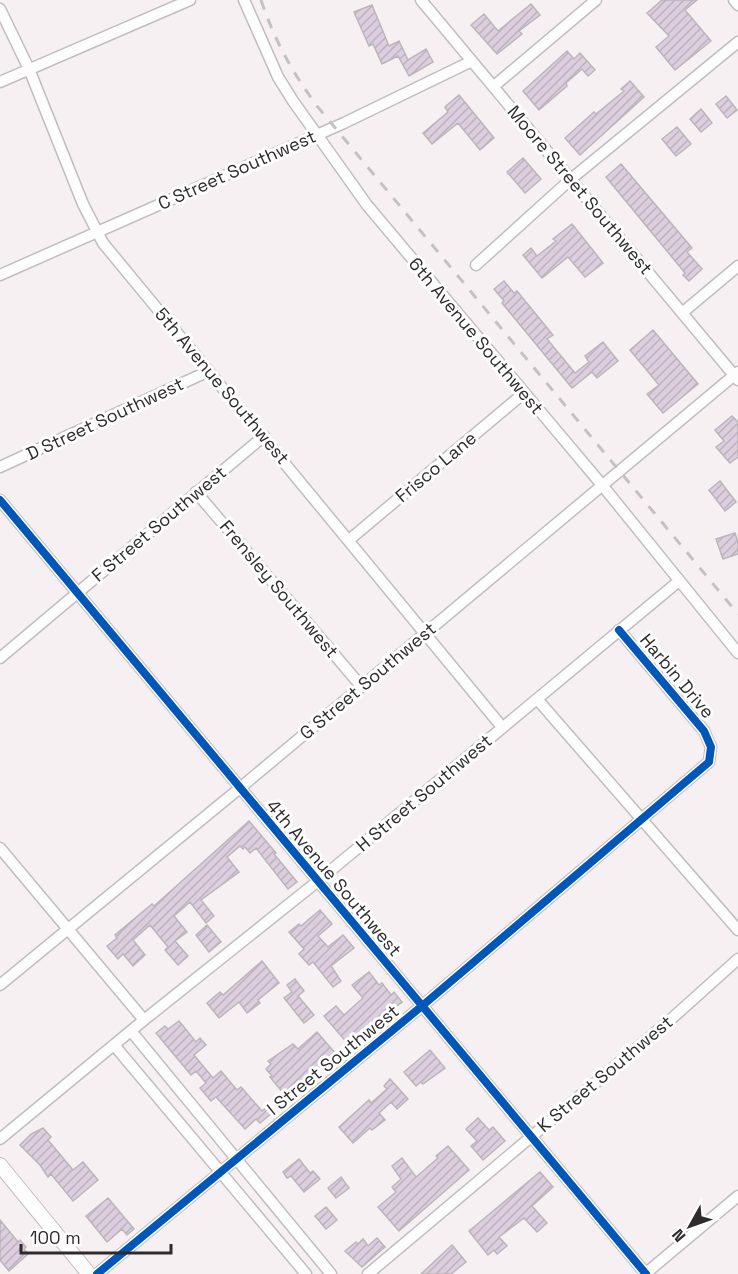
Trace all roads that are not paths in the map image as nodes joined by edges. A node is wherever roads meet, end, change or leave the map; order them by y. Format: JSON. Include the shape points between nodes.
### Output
{"nodes":[{"id":1,"x":190,"y":0,"type":"edge"},
{"id":2,"x":244,"y":0,"type":"edge"},
{"id":3,"x":421,"y":0,"type":"edge"},
{"id":4,"x":596,"y":0,"type":"edge"},
{"id":5,"x":734,"y":0,"type":"edge"},
{"id":6,"x":738,"y":5,"type":"edge"},
{"id":7,"x":0,"y":9,"type":"edge"},
{"id":8,"x":738,"y":42,"type":"edge"},
{"id":9,"x":472,"y":61,"type":"junction"},
{"id":10,"x":29,"y":69,"type":"junction"},
{"id":11,"x":0,"y":82,"type":"edge"},
{"id":12,"x":494,"y":86,"type":"junction"},
{"id":13,"x":317,"y":134,"type":"junction"},
{"id":14,"x":571,"y":179,"type":"junction"},
{"id":15,"x":97,"y":231,"type":"junction"},
{"id":16,"x":476,"y":265,"type":"dead end"},
{"id":17,"x":738,"y":266,"type":"edge"},
{"id":18,"x":0,"y":275,"type":"edge"},
{"id":19,"x":682,"y":313,"type":"junction"},
{"id":20,"x":209,"y":371,"type":"junction"},
{"id":21,"x":737,"y":376,"type":"edge"},
{"id":22,"x":524,"y":393,"type":"junction"},
{"id":23,"x":264,"y":436,"type":"junction"},
{"id":24,"x":0,"y":467,"type":"edge"},
{"id":25,"x":602,"y":485,"type":"junction"},
{"id":26,"x":196,"y":492,"type":"junction"},
{"id":27,"x":0,"y":500,"type":"edge"},
{"id":28,"x":349,"y":540,"type":"junction"},
{"id":29,"x":679,"y":581,"type":"junction"},
{"id":30,"x":76,"y":593,"type":"junction"},
{"id":31,"x":619,"y":630,"type":"junction"},
{"id":32,"x":425,"y":633,"type":"junction"},
{"id":33,"x":738,"y":653,"type":"edge"},
{"id":34,"x":0,"y":658,"type":"edge"},
{"id":35,"x":362,"y":686,"type":"junction"},
{"id":36,"x":537,"y":699,"type":"junction"},
{"id":37,"x":502,"y":727,"type":"junction"},
{"id":38,"x":240,"y":788,"type":"junction"},
{"id":39,"x":642,"y":820,"type":"junction"},
{"id":40,"x":0,"y":848,"type":"edge"},
{"id":41,"x":318,"y":881,"type":"junction"},
{"id":42,"x":68,"y":928,"type":"junction"},
{"id":43,"x":738,"y":930,"type":"edge"},
{"id":44,"x":736,"y":966,"type":"edge"},
{"id":45,"x":0,"y":985,"type":"edge"},
{"id":46,"x":422,"y":1006,"type":"junction"},
{"id":47,"x":144,"y":1020,"type":"junction"},
{"id":48,"x":131,"y":1031,"type":"junction"},
{"id":49,"x":114,"y":1045,"type":"junction"},
{"id":50,"x":531,"y":1137,"type":"junction"},
{"id":51,"x":0,"y":1139,"type":"edge"},
{"id":52,"x":236,"y":1159,"type":"junction"},
{"id":53,"x":0,"y":1165,"type":"edge"},
{"id":54,"x":219,"y":1172,"type":"junction"},
{"id":55,"x":738,"y":1196,"type":"edge"},
{"id":56,"x":89,"y":1274,"type":"edge"},
{"id":57,"x":97,"y":1274,"type":"edge"},
{"id":58,"x":306,"y":1274,"type":"edge"},
{"id":59,"x":332,"y":1274,"type":"edge"},
{"id":60,"x":368,"y":1274,"type":"edge"},
{"id":61,"x":646,"y":1274,"type":"edge"}],
"edges":[{"from":1,"to":10,"type":"street"},
{"from":2,"to":13,"type":"street","name":"6th Avenue Southwest","via":[[278,77]]},
{"from":3,"to":9,"type":"street","name":"Moore Street Southwest"},
{"from":4,"to":12,"type":"street"},
{"from":5,"to":6,"type":"street"},
{"from":7,"to":10,"type":"street","name":"5th Avenue Southwest"},
{"from":8,"to":14,"type":"street"},
{"from":9,"to":12,"type":"street","name":"Moore Street Southwest"},
{"from":9,"to":13,"type":"street","name":"C Street Southwest"},
{"from":10,"to":11,"type":"street"},
{"from":10,"to":15,"type":"street","name":"5th Avenue Southwest"},
{"from":12,"to":14,"type":"street","name":"Moore Street Southwest"},
{"from":13,"to":15,"type":"street","name":"C Street Southwest"},
{"from":13,"to":22,"type":"street","name":"6th Avenue Southwest","via":[[367,205]]},
{"from":14,"to":16,"type":"street"},
{"from":14,"to":19,"type":"street","name":"Moore Street Southwest"},
{"from":15,"to":18,"type":"street","name":"C Street Southwest"},
{"from":15,"to":20,"type":"street","name":"5th Avenue Southwest","via":[[116,261]]},
{"from":17,"to":19,"type":"street"},
{"from":19,"to":21,"type":"street","name":"Moore Street Southwest"},
{"from":20,"to":23,"type":"street","name":"5th Avenue Southwest"},
{"from":20,"to":24,"type":"street","name":"D Street Southwest"},
{"from":21,"to":25,"type":"street","name":"G Street Southwest"},
{"from":22,"to":25,"type":"street","name":"6th Avenue Southwest"},
{"from":22,"to":28,"type":"street","name":"Frisco Lane"},
{"from":23,"to":26,"type":"street","name":"F Street Southwest"},
{"from":23,"to":28,"type":"street","name":"5th Avenue Southwest"},
{"from":25,"to":29,"type":"street","name":"6th Avenue Southwest"},
{"from":25,"to":32,"type":"street","name":"G Street Southwest"},
{"from":26,"to":30,"type":"street","name":"F Street Southwest"},
{"from":26,"to":35,"type":"street","name":"Frensley Southwest"},
{"from":27,"to":30,"type":"street","name":"4th Avenue Southwest"},
{"from":28,"to":32,"type":"street","name":"5th Avenue Southwest"},
{"from":29,"to":31,"type":"street","name":"H Street Southwest"},
{"from":29,"to":33,"type":"street","name":"6th Avenue Southwest"},
{"from":30,"to":34,"type":"street","name":"F Street Southwest"},
{"from":30,"to":38,"type":"street","name":"4th Avenue Southwest"},
{"from":31,"to":36,"type":"street","name":"H Street Southwest"},
{"from":31,"to":39,"type":"street","name":"Harbin Drive","via":[[704,731],[711,747],[709,762]]},
{"from":32,"to":35,"type":"street","name":"G Street Southwest"},
{"from":32,"to":37,"type":"street","name":"5th Avenue Southwest"},
{"from":35,"to":38,"type":"street","name":"G Street Southwest"},
{"from":36,"to":37,"type":"street","name":"H Street Southwest"},
{"from":36,"to":39,"type":"street"},
{"from":37,"to":41,"type":"street","name":"H Street Southwest"},
{"from":38,"to":41,"type":"street","name":"4th Avenue Southwest"},
{"from":38,"to":42,"type":"street","name":"G Street Southwest"},
{"from":39,"to":43,"type":"street"},
{"from":39,"to":46,"type":"street","name":"I Street Southwest"},
{"from":40,"to":42,"type":"street"},
{"from":41,"to":46,"type":"street","name":"4th Avenue Southwest"},
{"from":41,"to":47,"type":"street","name":"H Street Southwest"},
{"from":42,"to":45,"type":"street","name":"G Street Southwest"},
{"from":42,"to":47,"type":"street"},
{"from":44,"to":50,"type":"street","name":"K Street Southwest"},
{"from":46,"to":50,"type":"street","name":"4th Avenue Southwest"},
{"from":46,"to":52,"type":"street","name":"I Street Southwest"},
{"from":47,"to":48,"type":"street","name":"H Street Southwest"},
{"from":48,"to":49,"type":"street","name":"H Street Southwest"},
{"from":48,"to":52,"type":"street"},
{"from":49,"to":51,"type":"street","name":"H Street Southwest"},
{"from":49,"to":54,"type":"street"},
{"from":50,"to":60,"type":"street","name":"K Street Southwest"},
{"from":50,"to":61,"type":"street","name":"4th Avenue Southwest"},
{"from":52,"to":54,"type":"street","name":"I Street Southwest"},
{"from":52,"to":59,"type":"street"},
{"from":53,"to":56,"type":"street"},
{"from":54,"to":57,"type":"street","name":"I Street Southwest"},
{"from":54,"to":58,"type":"street"},
{"from":55,"to":61,"type":"street"}]}
